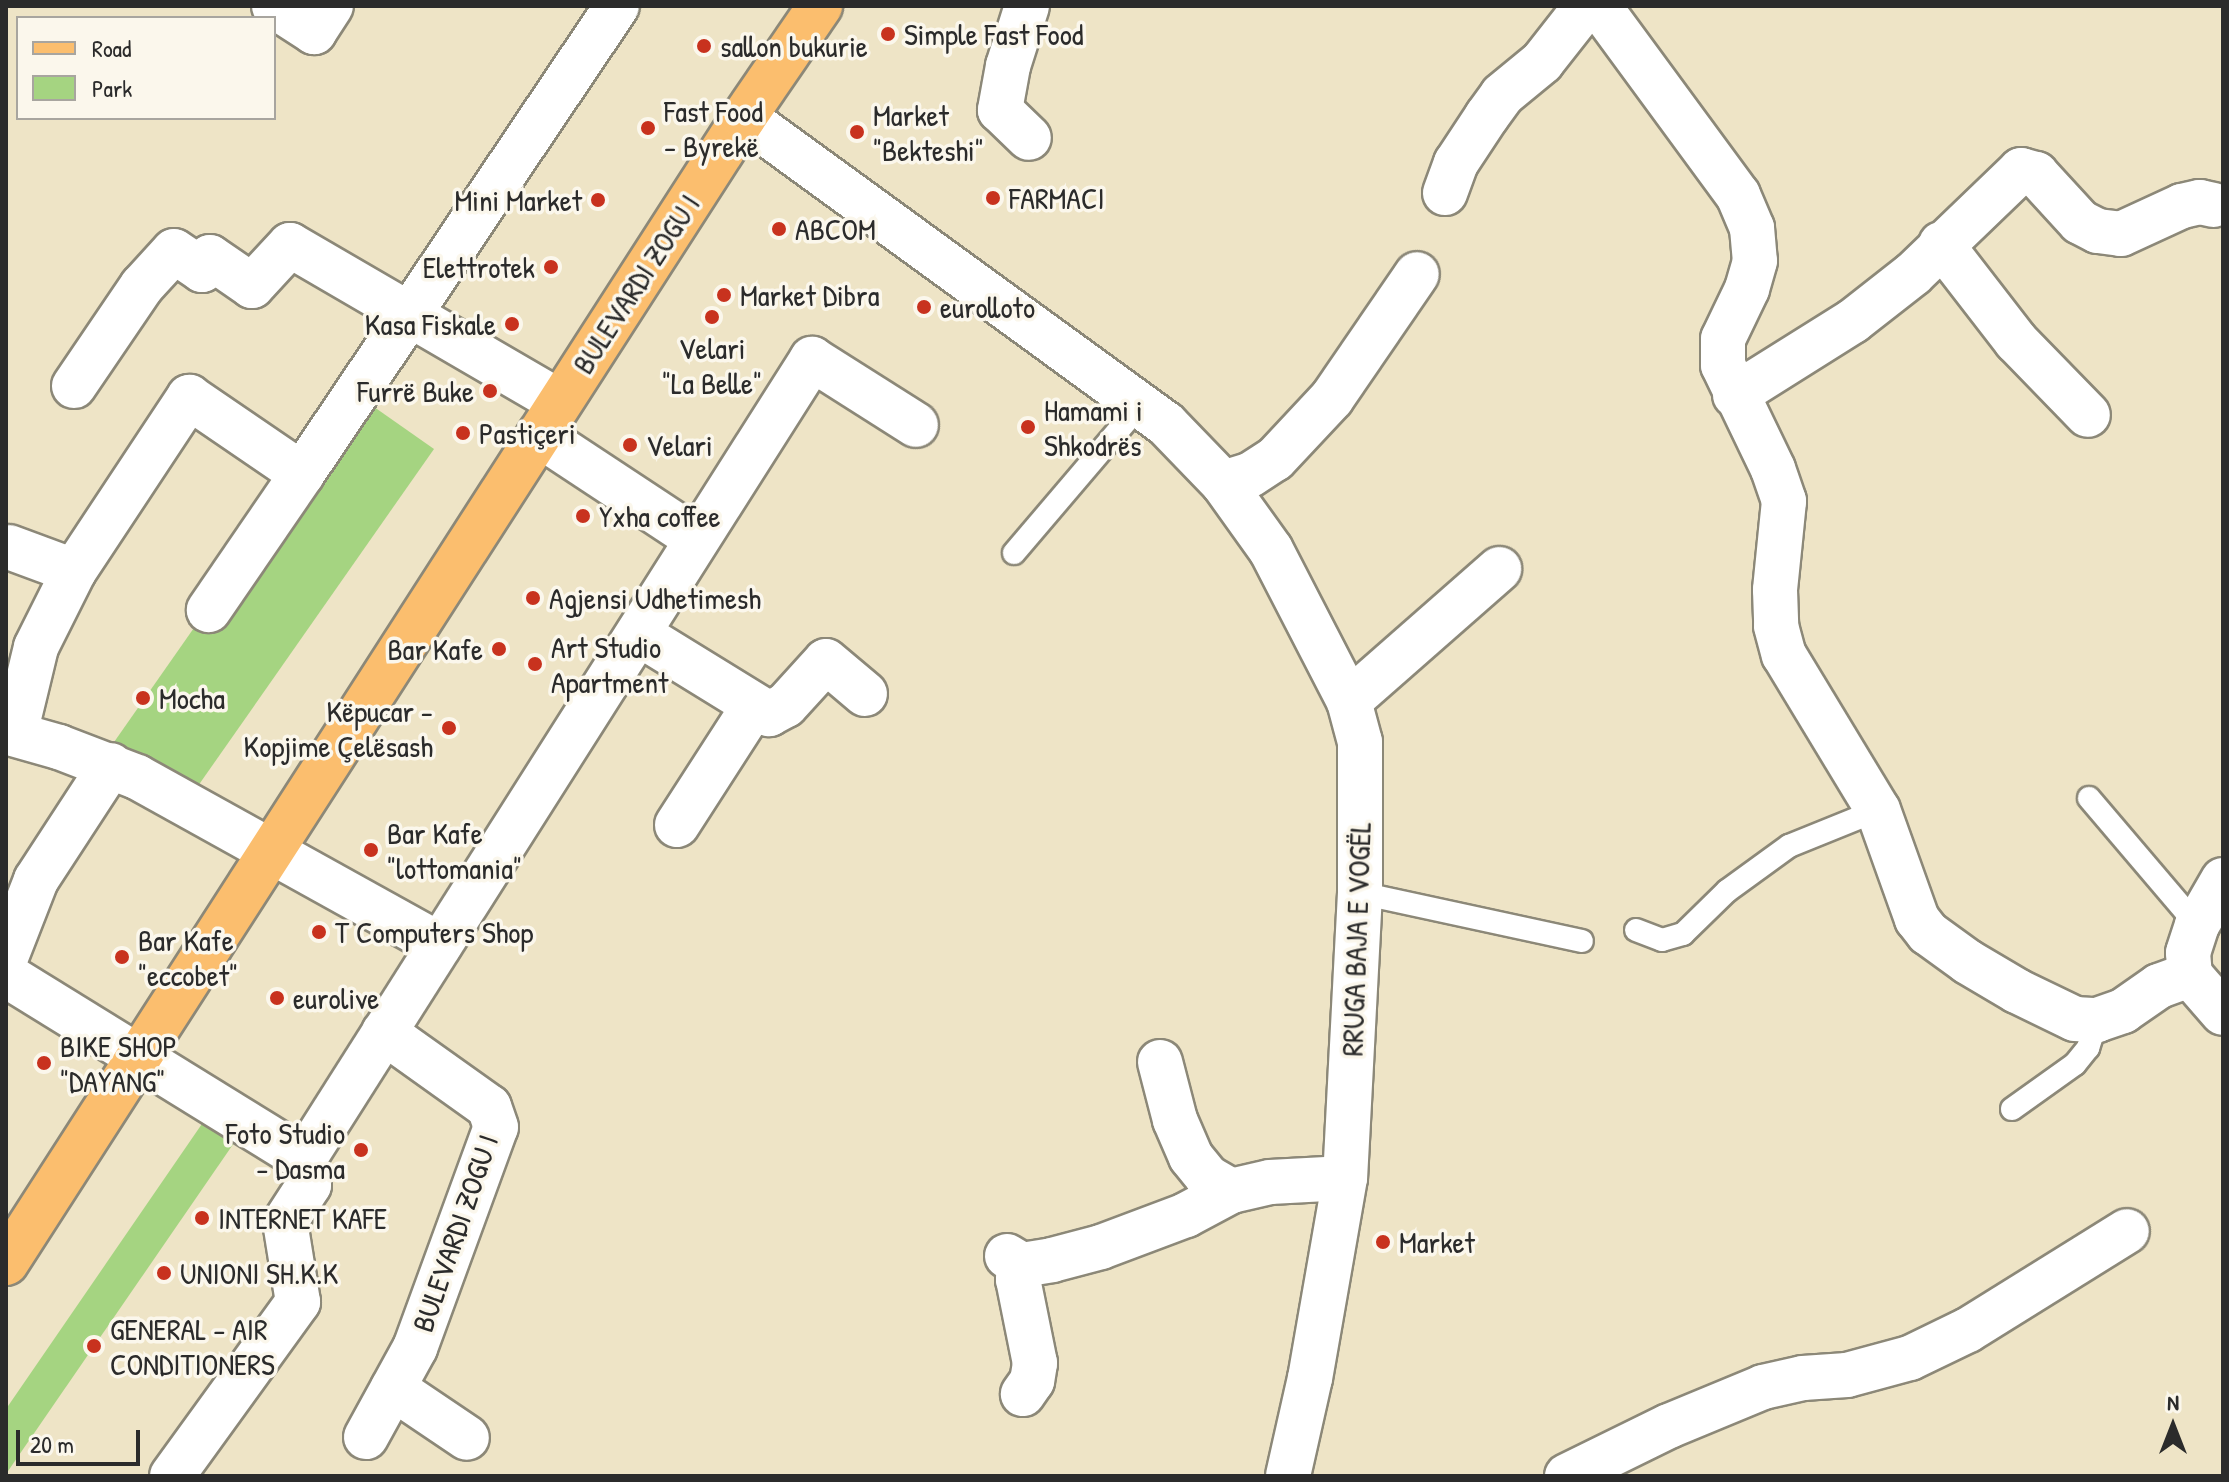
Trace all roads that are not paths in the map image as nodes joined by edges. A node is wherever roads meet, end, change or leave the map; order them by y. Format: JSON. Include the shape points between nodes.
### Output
{"nodes":[{"id":1,"x":274,"y":6,"type":"edge"},
{"id":2,"x":331,"y":6,"type":"edge"},
{"id":3,"x":820,"y":6,"type":"edge"},
{"id":4,"x":1027,"y":6,"type":"edge"},
{"id":5,"x":1586,"y":6,"type":"edge"},
{"id":6,"x":1599,"y":6,"type":"edge"},
{"id":7,"x":612,"y":8,"type":"edge"},
{"id":8,"x":744,"y":117,"type":"junction"},
{"id":9,"x":1029,"y":138,"type":"dead end"},
{"id":10,"x":1445,"y":193,"type":"dead end"},
{"id":11,"x":2214,"y":205,"type":"dead end"},
{"id":12,"x":1941,"y":244,"type":"junction"},
{"id":13,"x":1417,"y":274,"type":"dead end"},
{"id":14,"x":408,"y":314,"type":"junction"},
{"id":15,"x":74,"y":386,"type":"dead end"},
{"id":16,"x":1735,"y":395,"type":"junction"},
{"id":17,"x":1141,"y":404,"type":"junction"},
{"id":18,"x":2088,"y":415,"type":"dead end"},
{"id":19,"x":550,"y":418,"type":"junction"},
{"id":20,"x":916,"y":425,"type":"dead end"},
{"id":21,"x":302,"y":474,"type":"junction"},
{"id":22,"x":1223,"y":483,"type":"junction"},
{"id":23,"x":695,"y":538,"type":"junction"},
{"id":24,"x":9,"y":547,"type":"dead end"},
{"id":25,"x":1014,"y":553,"type":"dead end"},
{"id":26,"x":1499,"y":569,"type":"dead end"},
{"id":27,"x":74,"y":571,"type":"junction"},
{"id":28,"x":209,"y":610,"type":"dead end"},
{"id":29,"x":639,"y":634,"type":"junction"},
{"id":30,"x":865,"y":694,"type":"dead end"},
{"id":31,"x":1349,"y":701,"type":"junction"},
{"id":32,"x":753,"y":707,"type":"junction"},
{"id":33,"x":11,"y":733,"type":"edge"},
{"id":34,"x":111,"y":765,"type":"junction"},
{"id":35,"x":2089,"y":798,"type":"dead end"},
{"id":36,"x":1878,"y":810,"type":"junction"},
{"id":37,"x":677,"y":825,"type":"dead end"},
{"id":38,"x":270,"y":853,"type":"junction"},
{"id":39,"x":2223,"y":880,"type":"edge"},
{"id":40,"x":1360,"y":893,"type":"junction"},
{"id":41,"x":2197,"y":925,"type":"junction"},
{"id":42,"x":1636,"y":930,"type":"dead end"},
{"id":43,"x":1582,"y":941,"type":"dead end"},
{"id":44,"x":440,"y":945,"type":"junction"},
{"id":45,"x":6,"y":957,"type":"edge"},
{"id":46,"x":6,"y":975,"type":"edge"},
{"id":47,"x":2190,"y":975,"type":"junction"},
{"id":48,"x":2223,"y":1013,"type":"edge"},
{"id":49,"x":2097,"y":1020,"type":"junction"},
{"id":50,"x":384,"y":1032,"type":"junction"},
{"id":51,"x":139,"y":1057,"type":"junction"},
{"id":52,"x":1160,"y":1062,"type":"dead end"},
{"id":53,"x":2012,"y":1109,"type":"dead end"},
{"id":54,"x":304,"y":1159,"type":"junction"},
{"id":55,"x":1345,"y":1178,"type":"junction"},
{"id":56,"x":1231,"y":1191,"type":"junction"},
{"id":57,"x":2127,"y":1231,"type":"dead end"},
{"id":58,"x":9,"y":1253,"type":"edge"},
{"id":59,"x":393,"y":1388,"type":"junction"},
{"id":60,"x":1023,"y":1394,"type":"dead end"},
{"id":61,"x":366,"y":1437,"type":"dead end"},
{"id":62,"x":467,"y":1438,"type":"dead end"},
{"id":63,"x":172,"y":1476,"type":"edge"},
{"id":64,"x":1288,"y":1476,"type":"edge"},
{"id":65,"x":1567,"y":1476,"type":"edge"}],
"edges":[{"from":1,"to":2,"type":"street","via":[[314,32]]},
{"from":3,"to":8,"type":"main road","name":"BULEVARDI ZOGU I"},
{"from":4,"to":9,"type":"street","via":[[1000,110]]},
{"from":5,"to":10,"type":"street","via":[[1542,62],[1494,105],[1456,163]]},
{"from":6,"to":16,"type":"street","via":[[1738,195],[1752,228],[1755,261],[1723,339],[1723,365]]},
{"from":7,"to":14,"type":"street"},
{"from":8,"to":17,"type":"street","name":"RRUGA BAJA E VOGËL"},
{"from":8,"to":19,"type":"main road","name":"BULEVARDI ZOGU I"},
{"from":11,"to":12,"type":"street","via":[[2182,206],[2121,234],[2098,231],[2080,222],[2036,174],[2021,170]]},
{"from":12,"to":16,"type":"street","via":[[1913,274],[1853,321]]},
{"from":12,"to":18,"type":"street","via":[[2016,341]]},
{"from":13,"to":22,"type":"street","via":[[1332,398],[1275,459],[1250,475]]},
{"from":14,"to":15,"type":"street","name":"BULEVARDI ZOGU I","via":[[290,245],[252,286],[210,257],[202,270],[174,251],[142,286]]},
{"from":14,"to":19,"type":"street","name":"BULEVARDI ZOGU I"},
{"from":14,"to":21,"type":"street"},
{"from":16,"to":36,"type":"street","via":[[1784,501],[1775,590],[1784,655]]},
{"from":17,"to":22,"type":"street","name":"RRUGA BAJA E VOGËL"},
{"from":17,"to":25,"type":"lane"},
{"from":19,"to":23,"type":"street","name":"BULEVARDI ZOGU I"},
{"from":19,"to":38,"type":"main road","name":"BULEVARDI ZOGU I"},
{"from":20,"to":23,"type":"street","via":[[812,359]]},
{"from":21,"to":27,"type":"street","via":[[189,397]]},
{"from":21,"to":28,"type":"street"},
{"from":22,"to":31,"type":"street","name":"RRUGA BAJA E VOGËL","via":[[1271,550]]},
{"from":23,"to":29,"type":"street"},
{"from":24,"to":27,"type":"street"},
{"from":26,"to":31,"type":"street"},
{"from":27,"to":33,"type":"street","via":[[36,647]]},
{"from":29,"to":32,"type":"street"},
{"from":29,"to":44,"type":"street"},
{"from":30,"to":32,"type":"street","via":[[826,661],[786,705],[769,714]]},
{"from":31,"to":40,"type":"street","name":"RRUGA BAJA E VOGËL","via":[[1360,742]]},
{"from":32,"to":37,"type":"street"},
{"from":33,"to":34,"type":"street"},
{"from":34,"to":38,"type":"street","via":[[194,805]]},
{"from":34,"to":45,"type":"street","via":[[36,880]]},
{"from":35,"to":41,"type":"lane"},
{"from":36,"to":42,"type":"lane","via":[[1789,846],[1727,891],[1683,934],[1662,940]]},
{"from":36,"to":49,"type":"street","via":[[1917,919],[1928,933],[2017,991],[2075,1019]]},
{"from":38,"to":44,"type":"street"},
{"from":38,"to":51,"type":"main road","name":"BULEVARDI ZOGU I"},
{"from":39,"to":41,"type":"street"},
{"from":40,"to":43,"type":"lane"},
{"from":40,"to":55,"type":"street","name":"RRUGA BAJA E VOGËL"},
{"from":41,"to":47,"type":"street","via":[[2188,953]]},
{"from":44,"to":50,"type":"street"},
{"from":46,"to":51,"type":"street"},
{"from":47,"to":48,"type":"street"},
{"from":47,"to":49,"type":"street"},
{"from":49,"to":53,"type":"lane","via":[[2088,1048],[2075,1064]]},
{"from":50,"to":54,"type":"street"},
{"from":50,"to":59,"type":"street","name":"BULEVARDI ZOGU I","via":[[489,1107],[496,1127],[431,1310]]},
{"from":51,"to":54,"type":"street"},
{"from":51,"to":58,"type":"main road","name":"BULEVARDI ZOGU I"},
{"from":52,"to":56,"type":"street","via":[[1191,1157],[1207,1177]]},
{"from":54,"to":63,"type":"street","via":[[309,1185],[285,1222],[298,1302]]},
{"from":55,"to":56,"type":"street","via":[[1270,1182]]},
{"from":55,"to":64,"type":"street","name":"RRUGA BAJA E VOGËL"},
{"from":56,"to":60,"type":"street","via":[[1186,1215],[1101,1247],[1015,1260],[1035,1363]]},
{"from":57,"to":65,"type":"street","via":[[1968,1330],[1910,1358],[1847,1375],[1763,1387]]},
{"from":59,"to":61,"type":"street","name":"BULEVARDI ZOGU I"},
{"from":59,"to":62,"type":"street"}]}
